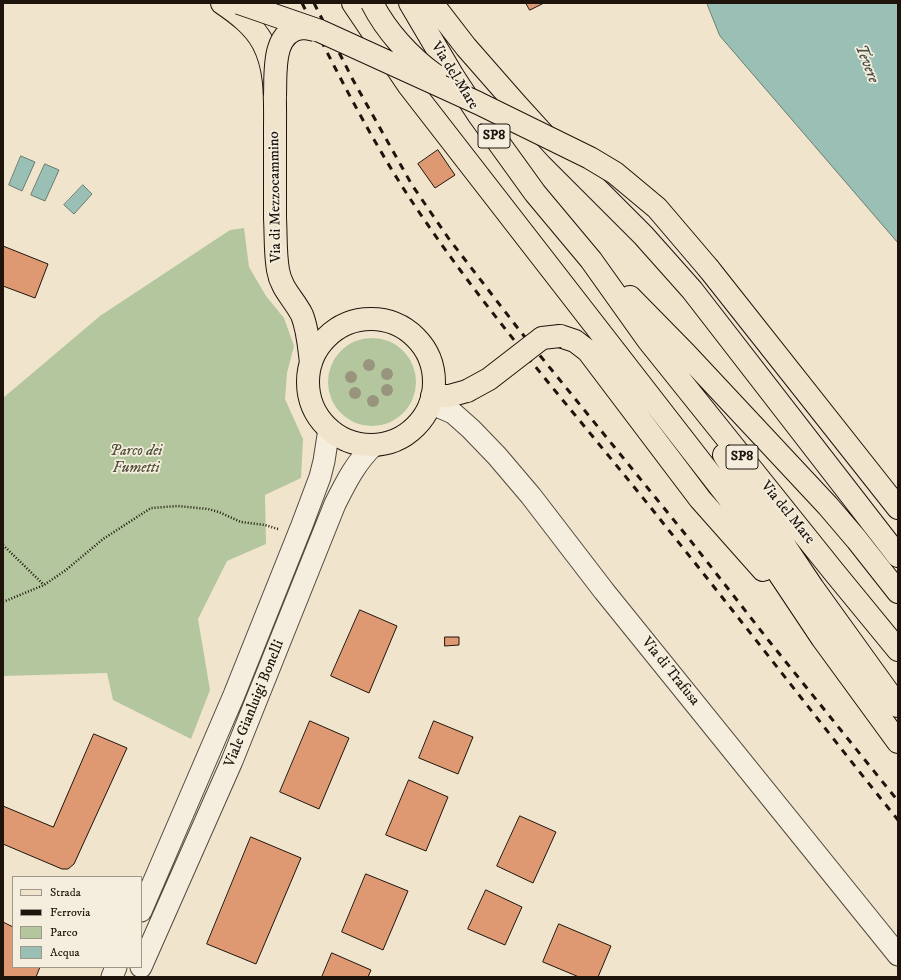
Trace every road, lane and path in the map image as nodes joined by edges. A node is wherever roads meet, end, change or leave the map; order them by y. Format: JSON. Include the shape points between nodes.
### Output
{"nodes":[{"id":1,"x":222,"y":3,"type":"edge"},
{"id":2,"x":239,"y":3,"type":"edge"},
{"id":3,"x":353,"y":3,"type":"edge"},
{"id":4,"x":372,"y":3,"type":"edge"},
{"id":5,"x":410,"y":3,"type":"edge"},
{"id":6,"x":432,"y":3,"type":"edge"},
{"id":7,"x":320,"y":30,"type":"junction"},
{"id":8,"x":275,"y":96,"type":"junction"},
{"id":9,"x":478,"y":103,"type":"junction"},
{"id":10,"x":591,"y":260,"type":"junction"},
{"id":11,"x":648,"y":340,"type":"junction"},
{"id":12,"x":311,"y":363,"type":"junction"},
{"id":13,"x":431,"y":400,"type":"junction"},
{"id":14,"x":329,"y":428,"type":"junction"},
{"id":15,"x":374,"y":445,"type":"junction"},
{"id":16,"x":898,"y":508,"type":"edge"},
{"id":17,"x":298,"y":536,"type":"junction"},
{"id":18,"x":3,"y":544,"type":"edge"},
{"id":19,"x":898,"y":556,"type":"edge"},
{"id":20,"x":44,"y":585,"type":"junction"},
{"id":21,"x":898,"y":592,"type":"edge"},
{"id":22,"x":3,"y":602,"type":"edge"},
{"id":23,"x":822,"y":638,"type":"junction"},
{"id":24,"x":898,"y":650,"type":"edge"},
{"id":25,"x":898,"y":706,"type":"edge"},
{"id":26,"x":898,"y":742,"type":"edge"},
{"id":27,"x":142,"y":909,"type":"edge"},
{"id":28,"x":898,"y":955,"type":"edge"},
{"id":29,"x":142,"y":965,"type":"edge"}],
"edges":[{"from":1,"to":8,"type":"main road","name":"Via di Mezzocammino","bridge":true,"via":[[246,21],[264,44]]},
{"from":2,"to":7,"type":"main road","bridge":true},
{"from":3,"to":23,"type":"main road","via":[[408,86],[728,497]]},
{"from":4,"to":9,"type":"main road","bridge":true,"via":[[396,38],[411,54],[433,73]]},
{"from":5,"to":10,"type":"main road","name":"Via del Mare","number":"SP8","via":[[453,76],[491,132],[535,193]]},
{"from":6,"to":19,"type":"main road","via":[[466,47],[557,149],[672,266]]},
{"from":7,"to":8,"type":"main road","name":"Via di Mezzocammino","bridge":true,"via":[[299,29],[292,31],[281,41],[276,60]]},
{"from":7,"to":9,"type":"main road","bridge":true},
{"from":8,"to":12,"type":"main road","name":"Via di Mezzocammino","via":[[278,270],[280,281],[302,316]]},
{"from":9,"to":16,"type":"main road","bridge":true,"via":[[590,158],[615,173],[657,208],[709,269]]},
{"from":10,"to":11,"type":"main road","name":"Via del Mare","number":"SP8"},
{"from":10,"to":21,"type":"main road","name":"Via del Mare","number":"SP8","via":[[640,306],[828,506]]},
{"from":11,"to":24,"type":"main road","name":"Via del Mare","number":"SP8"},
{"from":11,"to":25,"type":"main road","via":[[812,588]]},
{"from":12,"to":13,"type":"main road","via":[[321,344],[336,329],[367,319],[388,321],[407,330],[428,354],[434,375]]},
{"from":12,"to":14,"type":"main road","via":[[308,381],[310,398],[317,415]]},
{"from":13,"to":15,"type":"main road","via":[[426,413],[412,429],[394,440]]},
{"from":13,"to":23,"type":"main road","bridge":true,"via":[[467,391],[489,379],[542,338],[560,336],[575,341],[588,351],[700,499]]},
{"from":13,"to":28,"type":"street","name":"Via di Trafusa","via":[[453,413],[471,429],[531,496],[604,591]]},
{"from":14,"to":15,"type":"main road","via":[[338,436],[350,441]]},
{"from":14,"to":17,"type":"street","name":"Viale Gianluigi Bonelli","via":[[320,477]]},
{"from":15,"to":29,"type":"street","name":"Viale Gianluigi Bonelli","via":[[362,456],[351,472],[335,504],[235,754]]},
{"from":17,"to":20,"type":"path","via":[[265,525],[241,522],[208,509],[178,506],[151,508],[103,539]]},
{"from":17,"to":27,"type":"street","name":"Viale Gianluigi Bonelli","via":[[234,696]]},
{"from":18,"to":20,"type":"path"},
{"from":20,"to":22,"type":"path"},
{"from":23,"to":26,"type":"main road"}]}
